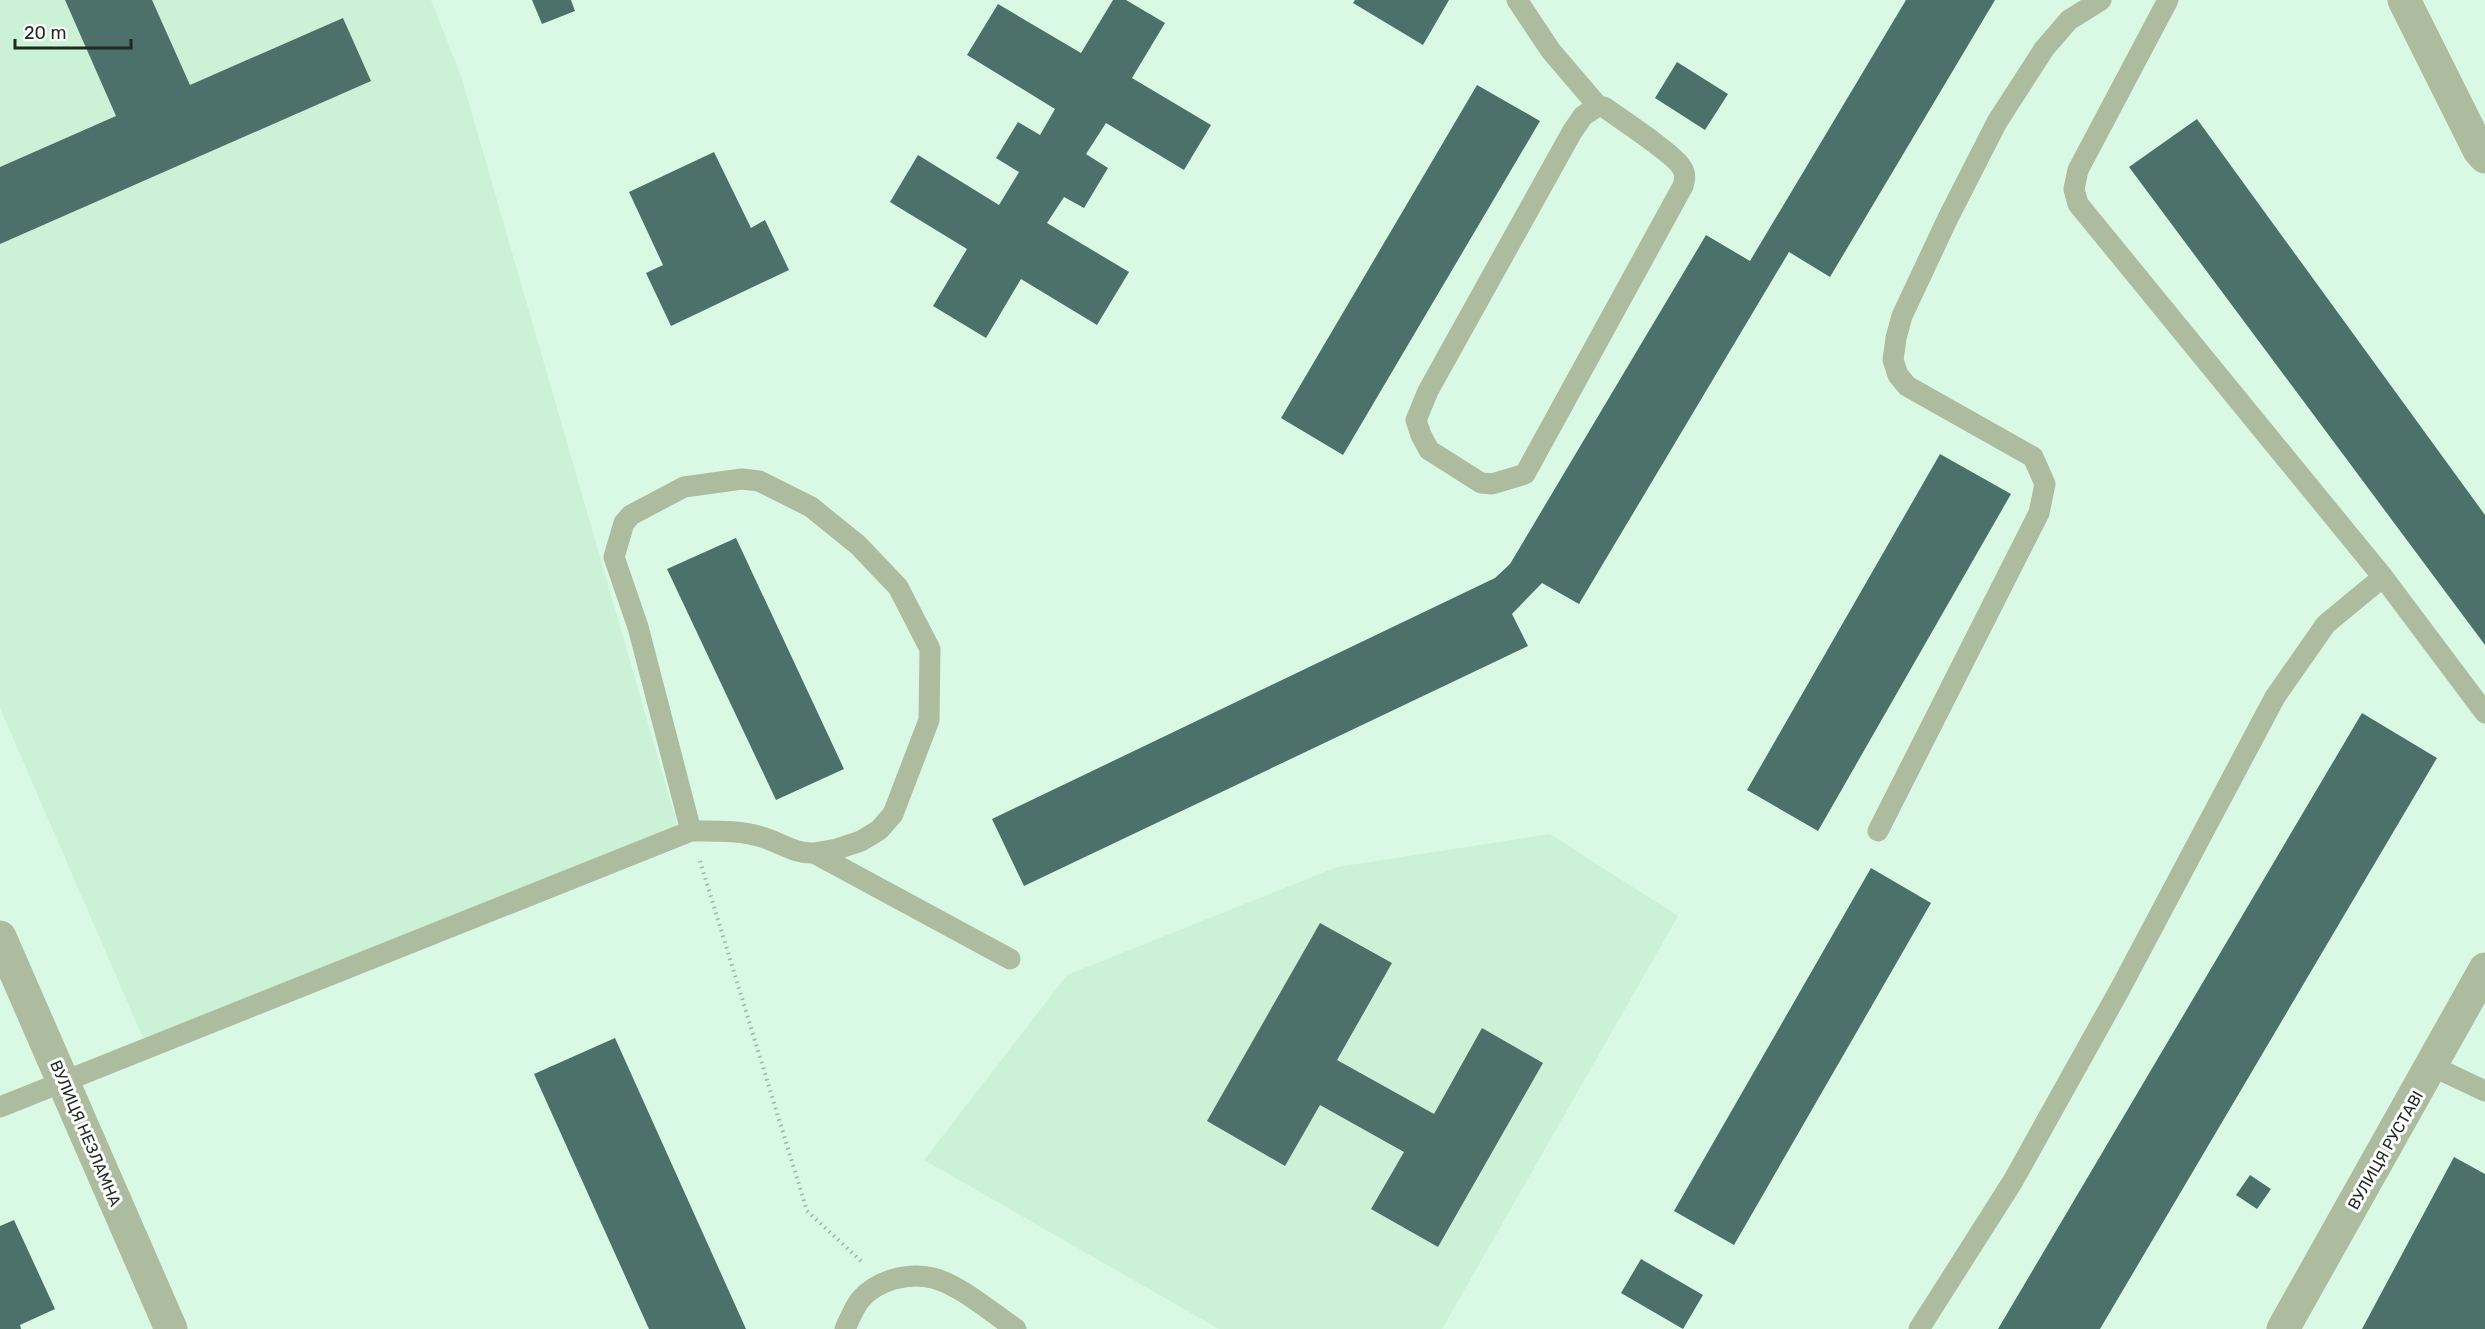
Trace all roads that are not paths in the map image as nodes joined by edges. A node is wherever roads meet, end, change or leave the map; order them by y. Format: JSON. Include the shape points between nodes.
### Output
{"nodes":[{"id":1,"x":1517,"y":0,"type":"edge"},
{"id":2,"x":2101,"y":0,"type":"edge"},
{"id":3,"x":2168,"y":0,"type":"edge"},
{"id":4,"x":2404,"y":0,"type":"edge"},
{"id":5,"x":1598,"y":106,"type":"junction"},
{"id":6,"x":2485,"y":158,"type":"edge"},
{"id":7,"x":2383,"y":577,"type":"junction"},
{"id":8,"x":2485,"y":713,"type":"edge"},
{"id":9,"x":691,"y":831,"type":"junction"},
{"id":10,"x":1878,"y":831,"type":"dead end"},
{"id":11,"x":814,"y":853,"type":"junction"},
{"id":12,"x":0,"y":937,"type":"edge"},
{"id":13,"x":1010,"y":959,"type":"dead end"},
{"id":14,"x":2485,"y":969,"type":"edge"},
{"id":15,"x":2432,"y":1066,"type":"junction"},
{"id":16,"x":64,"y":1083,"type":"junction"},
{"id":17,"x":2485,"y":1091,"type":"edge"},
{"id":18,"x":0,"y":1107,"type":"edge"},
{"id":19,"x":171,"y":1329,"type":"edge"},
{"id":20,"x":845,"y":1329,"type":"edge"},
{"id":21,"x":1016,"y":1329,"type":"edge"},
{"id":22,"x":1918,"y":1329,"type":"edge"},
{"id":23,"x":2283,"y":1329,"type":"edge"}],
"edges":[{"from":1,"to":5,"type":"lane","via":[[1551,51]]},
{"from":2,"to":10,"type":"lane","via":[[2069,20],[2044,49],[1997,122],[1902,316],[1893,360],[1907,386],[2033,457],[2045,484],[2039,513]]},
{"from":3,"to":7,"type":"lane","via":[[2078,170],[2074,189],[2078,204]]},
{"from":4,"to":6,"type":"street"},
{"from":5,"to":5,"type":"lane","via":[[1681,164],[1683,186],[1525,474],[1492,484],[1481,483],[1429,450],[1416,420],[1428,391],[1572,132]]},
{"from":7,"to":8,"type":"lane"},
{"from":7,"to":22,"type":"lane","via":[[2326,624],[2275,697],[2024,1161]]},
{"from":9,"to":11,"type":"lane","via":[[730,831],[764,838],[805,854]]},
{"from":9,"to":11,"type":"lane","via":[[638,627],[614,557],[624,523],[632,515],[684,487],[742,479],[759,481],[811,507],[858,544],[898,587],[930,649],[928,720],[893,813],[879,830],[861,841]]},
{"from":9,"to":16,"type":"lane"},
{"from":11,"to":13,"type":"lane"},
{"from":12,"to":16,"type":"street","name":"ВУЛИЦЯ НЕЗЛАМНА"},
{"from":14,"to":15,"type":"street","name":"ВУЛИЦЯ РУСТАВІ"},
{"from":15,"to":17,"type":"lane"},
{"from":15,"to":23,"type":"street","name":"ВУЛИЦЯ РУСТАВІ"},
{"from":16,"to":18,"type":"lane"},
{"from":16,"to":19,"type":"street","name":"ВУЛИЦЯ НЕЗЛАМНА"},
{"from":20,"to":21,"type":"lane","via":[[860,1299],[884,1282],[910,1275],[933,1278],[956,1288]]}]}
